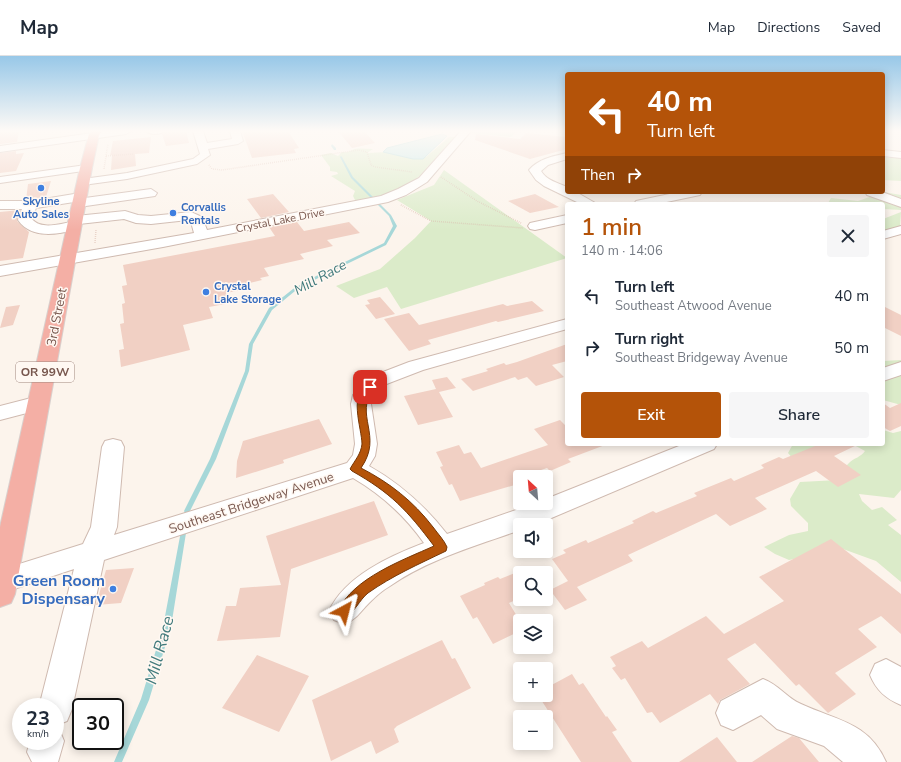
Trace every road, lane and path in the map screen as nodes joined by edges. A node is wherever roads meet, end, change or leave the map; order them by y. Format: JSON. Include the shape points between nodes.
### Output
{"nodes":[{"id":1,"x":87,"y":164,"type":"edge"},
{"id":2,"x":183,"y":164,"type":"edge"},
{"id":3,"x":207,"y":164,"type":"edge"},
{"id":4,"x":264,"y":164,"type":"edge"},
{"id":5,"x":371,"y":164,"type":"edge"},
{"id":6,"x":438,"y":164,"type":"edge"},
{"id":7,"x":543,"y":164,"type":"edge"},
{"id":8,"x":86,"y":168,"type":"junction"},
{"id":9,"x":429,"y":174,"type":"junction"},
{"id":10,"x":0,"y":180,"type":"edge"},
{"id":11,"x":83,"y":182,"type":"junction"},
{"id":12,"x":565,"y":191,"type":"edge"},
{"id":13,"x":151,"y":193,"type":"dead end"},
{"id":14,"x":571,"y":194,"type":"edge"},
{"id":15,"x":687,"y":194,"type":"edge"},
{"id":16,"x":876,"y":194,"type":"edge"},
{"id":17,"x":386,"y":198,"type":"junction"},
{"id":18,"x":80,"y":200,"type":"junction"},
{"id":19,"x":586,"y":202,"type":"edge"},
{"id":20,"x":649,"y":202,"type":"edge"},
{"id":21,"x":901,"y":203,"type":"edge"},
{"id":22,"x":0,"y":205,"type":"edge"},
{"id":23,"x":32,"y":205,"type":"junction"},
{"id":24,"x":565,"y":219,"type":"edge"},
{"id":25,"x":75,"y":223,"type":"junction"},
{"id":26,"x":535,"y":226,"type":"junction"},
{"id":27,"x":901,"y":230,"type":"edge"},
{"id":28,"x":885,"y":234,"type":"edge"},
{"id":29,"x":201,"y":235,"type":"junction"},
{"id":30,"x":68,"y":259,"type":"junction"},
{"id":31,"x":0,"y":271,"type":"edge"},
{"id":32,"x":565,"y":325,"type":"edge"},
{"id":33,"x":901,"y":368,"type":"edge"},
{"id":34,"x":885,"y":374,"type":"edge"},
{"id":35,"x":39,"y":403,"type":"junction"},
{"id":36,"x":0,"y":413,"type":"edge"},
{"id":37,"x":701,"y":446,"type":"edge"},
{"id":38,"x":113,"y":447,"type":"dead end"},
{"id":39,"x":355,"y":469,"type":"junction"},
{"id":40,"x":442,"y":547,"type":"junction"},
{"id":41,"x":92,"y":553,"type":"junction"},
{"id":42,"x":1,"y":587,"type":"edge"},
{"id":43,"x":344,"y":611,"type":"dead end"},
{"id":44,"x":58,"y":698,"type":"edge"},
{"id":45,"x":733,"y":712,"type":"dead end"},
{"id":46,"x":868,"y":762,"type":"edge"}],
"edges":[{"from":1,"to":8,"type":"highway","name":"3rd Street","number":"OR 99W"},
{"from":2,"to":11,"type":"street"},
{"from":3,"to":4,"type":"path","via":[[212,169],[222,170]]},
{"from":5,"to":9,"type":"path","via":[[375,167]]},
{"from":6,"to":9,"type":"street","name":"Crystal Lake Drive"},
{"from":7,"to":12,"type":"street","via":[[535,170],[536,175]]},
{"from":8,"to":10,"type":"street"},
{"from":8,"to":11,"type":"highway","name":"3rd Street","number":"OR 99W"},
{"from":9,"to":17,"type":"street","name":"Crystal Lake Drive","via":[[410,188]]},
{"from":9,"to":26,"type":"path","via":[[443,178],[491,209]]},
{"from":11,"to":18,"type":"highway","name":"3rd Street","number":"OR 99W"},
{"from":13,"to":18,"type":"street"},
{"from":14,"to":19,"type":"street"},
{"from":15,"to":20,"type":"street"},
{"from":16,"to":21,"type":"street"},
{"from":17,"to":26,"type":"path","via":[[431,221],[519,228]]},
{"from":17,"to":29,"type":"street","name":"Crystal Lake Drive"},
{"from":18,"to":23,"type":"street"},
{"from":18,"to":25,"type":"highway","name":"3rd Street","number":"OR 99W"},
{"from":22,"to":23,"type":"street"},
{"from":23,"to":25,"type":"street","via":[[25,220],[28,225],[38,230]]},
{"from":24,"to":26,"type":"street"},
{"from":25,"to":29,"type":"street","via":[[125,215],[151,220],[191,216],[197,220]]},
{"from":25,"to":30,"type":"highway","name":"3rd Street","number":"OR 99W"},
{"from":27,"to":28,"type":"street"},
{"from":29,"to":30,"type":"street","name":"Crystal Lake Drive"},
{"from":30,"to":31,"type":"street","name":"Crystal Lake Drive"},
{"from":30,"to":35,"type":"highway","name":"3rd Street","number":"OR 99W"},
{"from":32,"to":39,"type":"street","via":[[416,366],[377,381],[363,395],[361,404],[366,444],[364,456]]},
{"from":33,"to":34,"type":"street"},
{"from":35,"to":36,"type":"street"},
{"from":35,"to":42,"type":"highway","name":"3rd Street","number":"OR 99W"},
{"from":37,"to":40,"type":"street","via":[[500,528]]},
{"from":38,"to":41,"type":"street","via":[[104,527]]},
{"from":39,"to":40,"type":"street","via":[[380,482],[400,498]]},
{"from":39,"to":41,"type":"street","name":"Southeast Bridgeway Avenue"},
{"from":40,"to":43,"type":"street","via":[[393,571],[362,590]]},
{"from":41,"to":42,"type":"street","name":"Southeast Bridgeway Avenue"},
{"from":41,"to":44,"type":"street"},
{"from":45,"to":46,"type":"street","via":[[763,696],[789,717],[834,733]]}]}
